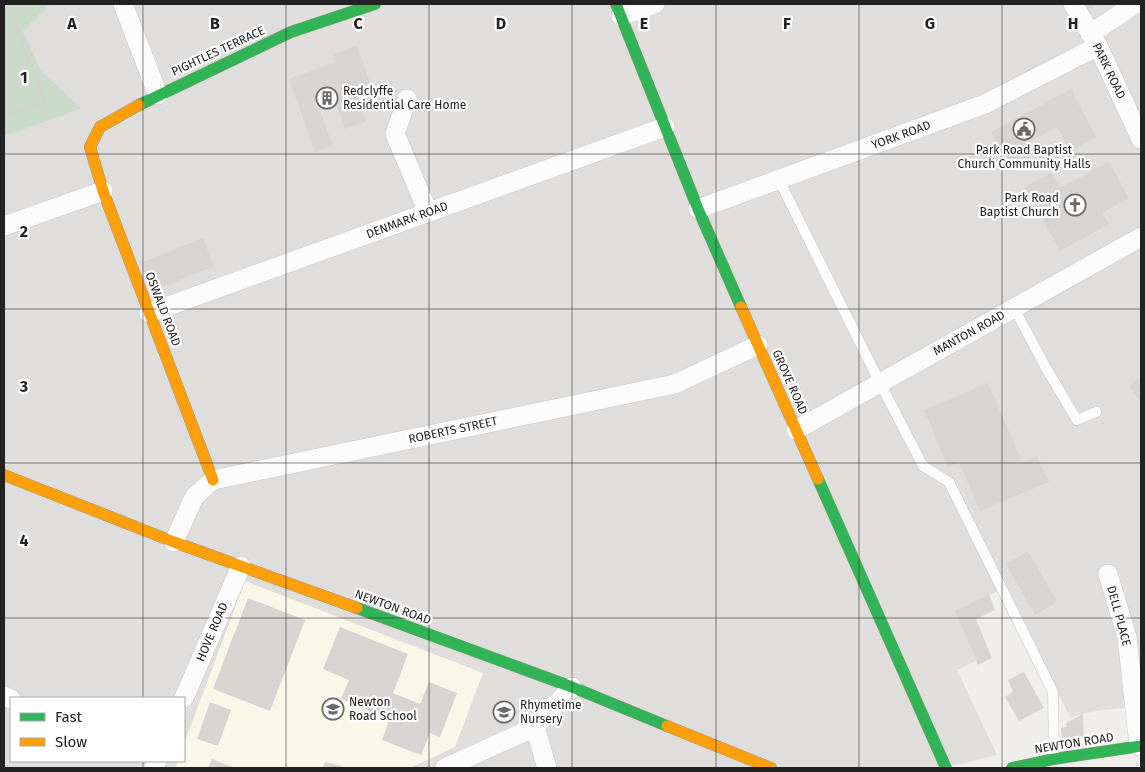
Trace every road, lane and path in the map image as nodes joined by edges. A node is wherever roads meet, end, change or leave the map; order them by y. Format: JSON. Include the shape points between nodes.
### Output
{"nodes":[{"id":1,"x":8,"y":4,"type":"edge"},
{"id":2,"x":123,"y":4,"type":"edge"},
{"id":3,"x":375,"y":4,"type":"edge"},
{"id":4,"x":655,"y":4,"type":"edge"},
{"id":5,"x":1073,"y":4,"type":"edge"},
{"id":6,"x":1135,"y":4,"type":"edge"},
{"id":7,"x":618,"y":10,"type":"edge"},
{"id":8,"x":1094,"y":40,"type":"junction"},
{"id":9,"x":158,"y":95,"type":"junction"},
{"id":10,"x":407,"y":99,"type":"dead end"},
{"id":11,"x":4,"y":117,"type":"edge"},
{"id":12,"x":665,"y":126,"type":"junction"},
{"id":13,"x":1141,"y":139,"type":"edge"},
{"id":14,"x":90,"y":147,"type":"joint"},
{"id":15,"x":779,"y":180,"type":"junction"},
{"id":16,"x":103,"y":191,"type":"junction"},
{"id":17,"x":698,"y":209,"type":"junction"},
{"id":18,"x":428,"y":212,"type":"junction"},
{"id":19,"x":4,"y":226,"type":"edge"},
{"id":20,"x":1141,"y":237,"type":"edge"},
{"id":21,"x":1014,"y":308,"type":"junction"},
{"id":22,"x":149,"y":313,"type":"junction"},
{"id":23,"x":758,"y":345,"type":"junction"},
{"id":24,"x":880,"y":383,"type":"junction"},
{"id":25,"x":1096,"y":412,"type":"dead end"},
{"id":26,"x":796,"y":430,"type":"junction"},
{"id":27,"x":4,"y":475,"type":"edge"},
{"id":28,"x":213,"y":480,"type":"junction"},
{"id":29,"x":174,"y":542,"type":"junction"},
{"id":30,"x":241,"y":566,"type":"junction"},
{"id":31,"x":1108,"y":574,"type":"dead end"},
{"id":32,"x":572,"y":687,"type":"junction"},
{"id":33,"x":184,"y":697,"type":"edge"},
{"id":34,"x":535,"y":727,"type":"junction"},
{"id":35,"x":1140,"y":746,"type":"edge"},
{"id":36,"x":1054,"y":759,"type":"junction"},
{"id":37,"x":445,"y":768,"type":"edge"},
{"id":38,"x":547,"y":768,"type":"edge"},
{"id":39,"x":771,"y":768,"type":"edge"},
{"id":40,"x":946,"y":768,"type":"edge"},
{"id":41,"x":1012,"y":768,"type":"edge"}],
"edges":[{"from":1,"to":11,"type":"path","via":[[45,102]]},
{"from":2,"to":9,"type":"street"},
{"from":3,"to":9,"type":"street","name":"PIGHTLES TERRACE","via":[[291,32]]},
{"from":4,"to":7,"type":"street"},
{"from":5,"to":8,"type":"street","name":"PARK ROAD"},
{"from":6,"to":8,"type":"street","name":"YORK ROAD"},
{"from":7,"to":12,"type":"street","name":"GROVE ROAD"},
{"from":8,"to":13,"type":"street","name":"PARK ROAD"},
{"from":8,"to":15,"type":"street","name":"YORK ROAD","via":[[985,104]]},
{"from":9,"to":14,"type":"street","name":"PIGHTLES TERRACE","via":[[100,127]]},
{"from":10,"to":18,"type":"street","via":[[395,134]]},
{"from":12,"to":17,"type":"street","name":"GROVE ROAD"},
{"from":12,"to":18,"type":"street","name":"DENMARK ROAD"},
{"from":14,"to":16,"type":"street","name":"OSWALD ROAD"},
{"from":15,"to":17,"type":"street","name":"YORK ROAD"},
{"from":15,"to":24,"type":"lane"},
{"from":16,"to":19,"type":"street"},
{"from":16,"to":22,"type":"street","name":"OSWALD ROAD"},
{"from":17,"to":23,"type":"street","name":"GROVE ROAD"},
{"from":18,"to":22,"type":"street","name":"DENMARK ROAD"},
{"from":20,"to":21,"type":"street","name":"MANTON ROAD"},
{"from":21,"to":24,"type":"street","name":"MANTON ROAD"},
{"from":21,"to":25,"type":"lane","via":[[1077,420]]},
{"from":22,"to":28,"type":"street","name":"OSWALD ROAD"},
{"from":23,"to":26,"type":"street","name":"GROVE ROAD"},
{"from":23,"to":28,"type":"street","name":"ROBERTS STREET","via":[[675,384]]},
{"from":24,"to":26,"type":"street","name":"MANTON ROAD"},
{"from":24,"to":36,"type":"lane","via":[[923,466],[949,482],[1053,692]]},
{"from":26,"to":40,"type":"street","name":"GROVE ROAD"},
{"from":27,"to":29,"type":"street","name":"NEWTON ROAD"},
{"from":28,"to":29,"type":"street","via":[[194,497]]},
{"from":29,"to":30,"type":"street","name":"NEWTON ROAD"},
{"from":30,"to":32,"type":"street","name":"NEWTON ROAD"},
{"from":30,"to":33,"type":"street","name":"HOVE ROAD"},
{"from":31,"to":35,"type":"street","name":"DELL PLACE","via":[[1127,637]]},
{"from":32,"to":34,"type":"street"},
{"from":32,"to":39,"type":"street","name":"NEWTON ROAD"},
{"from":34,"to":37,"type":"street"},
{"from":34,"to":38,"type":"street"},
{"from":35,"to":36,"type":"street","name":"NEWTON ROAD","via":[[1107,756]]},
{"from":36,"to":41,"type":"street","name":"NEWTON ROAD"}]}
